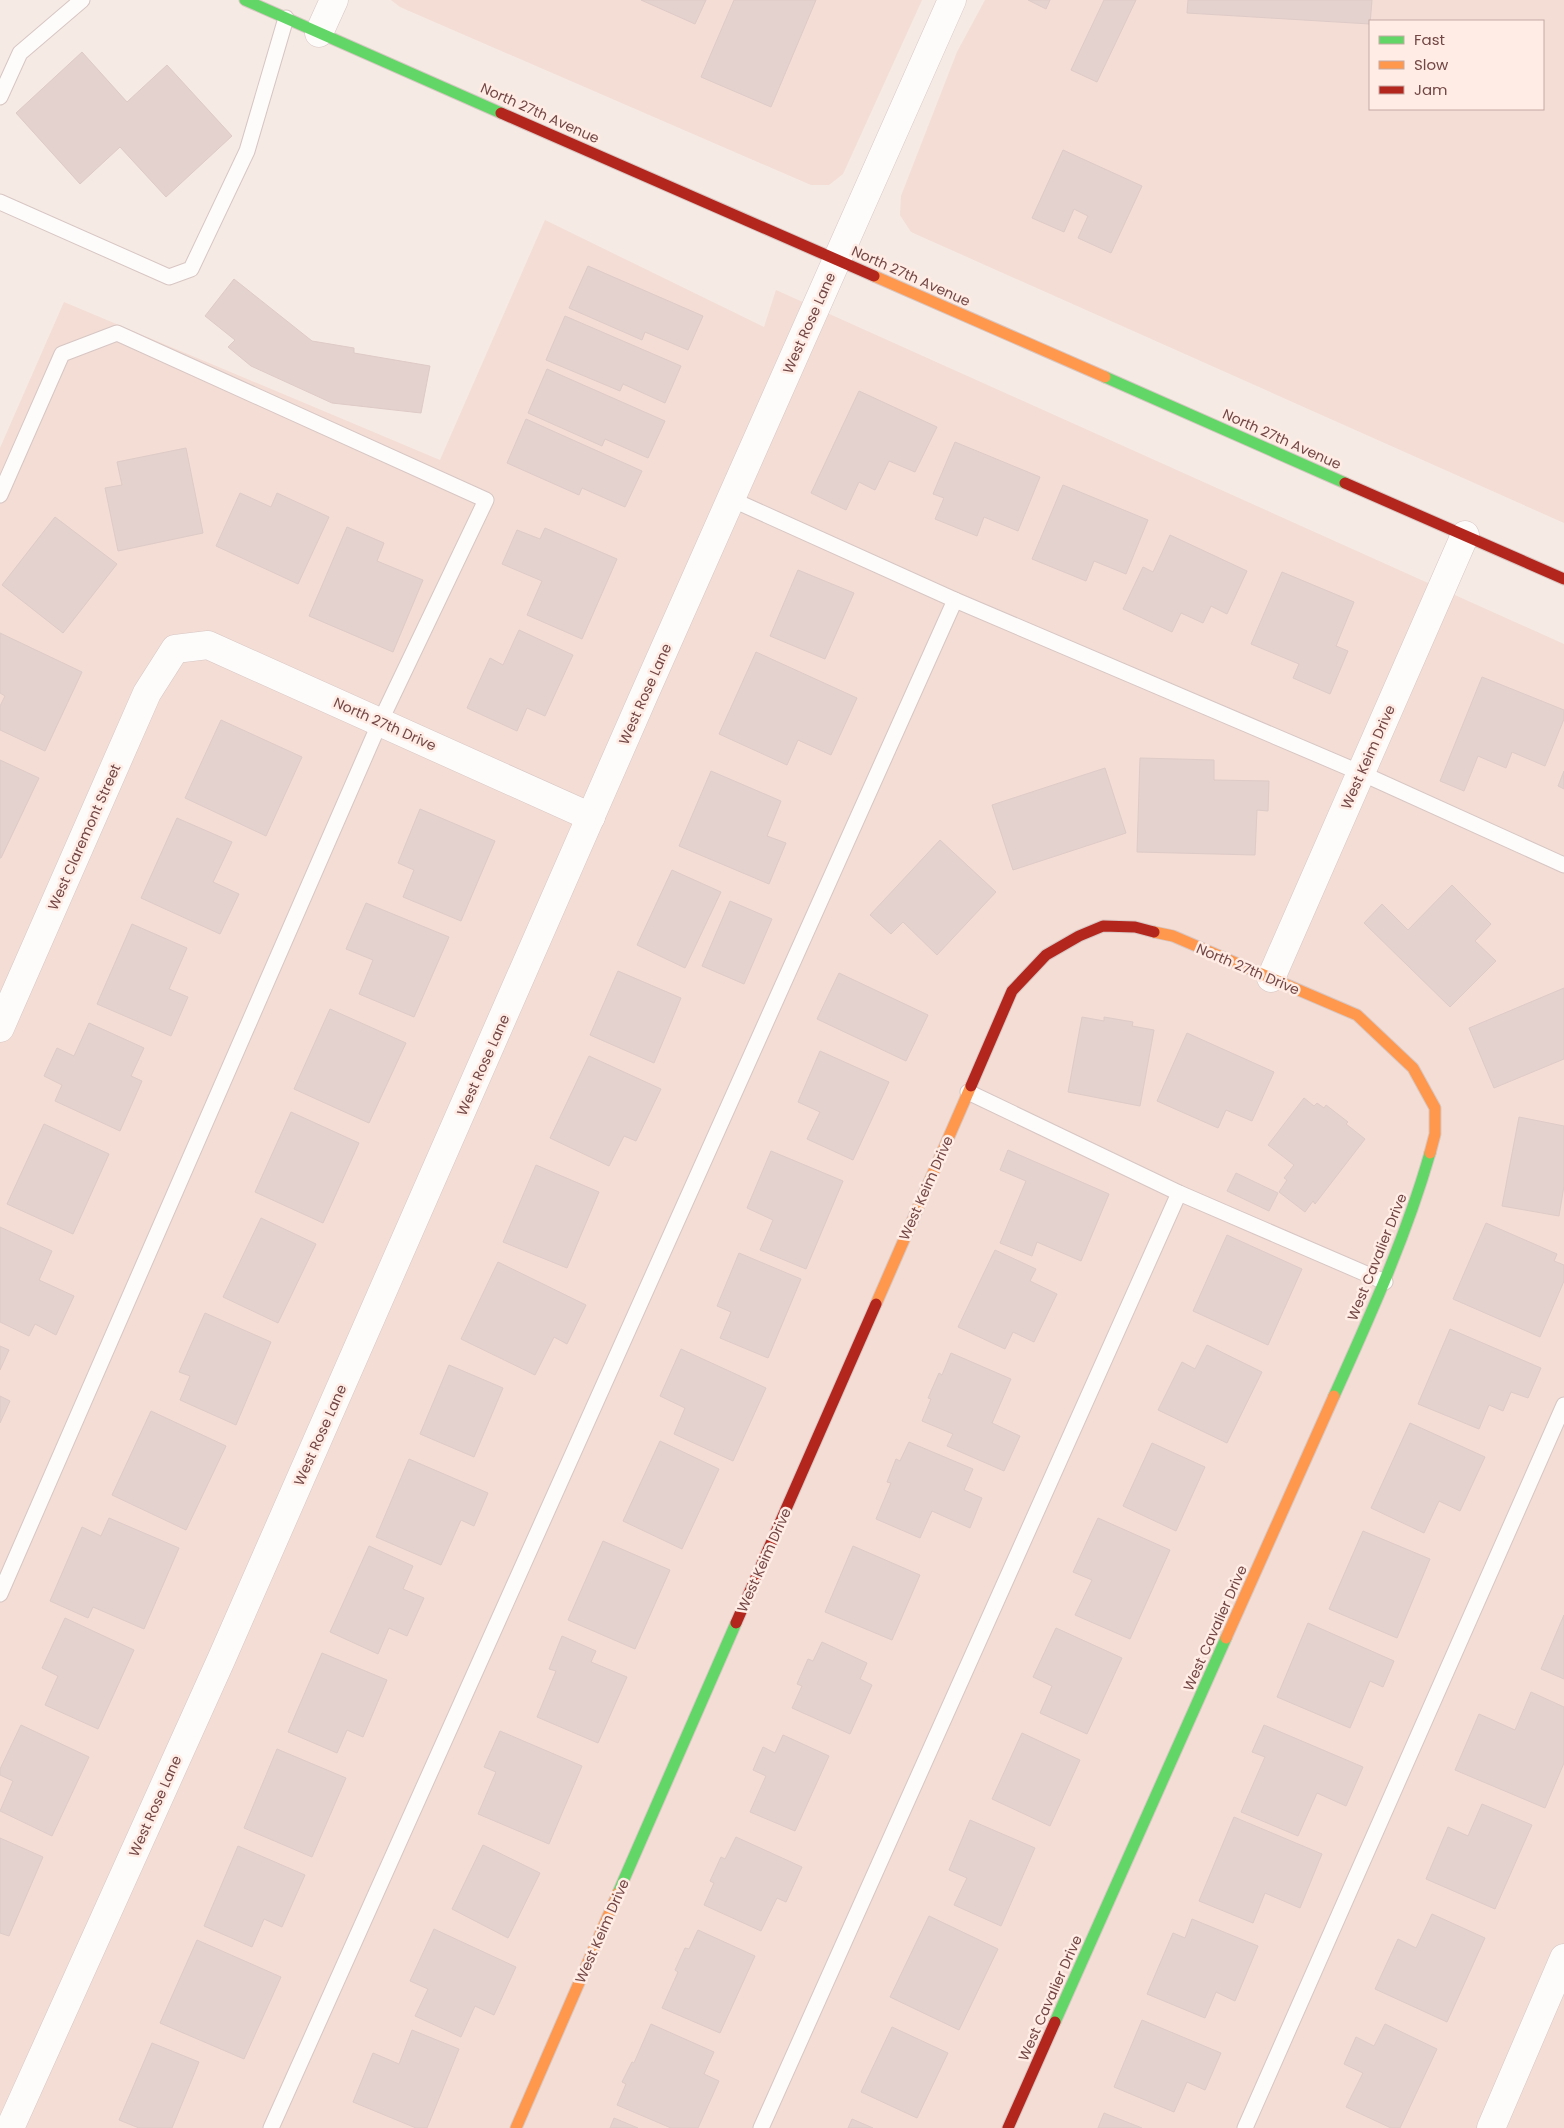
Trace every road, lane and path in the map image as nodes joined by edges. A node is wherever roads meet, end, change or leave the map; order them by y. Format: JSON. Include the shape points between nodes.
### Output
{"nodes":[{"id":1,"x":82,"y":0,"type":"edge"},
{"id":2,"x":246,"y":0,"type":"edge"},
{"id":3,"x":334,"y":0,"type":"edge"},
{"id":4,"x":952,"y":0,"type":"edge"},
{"id":5,"x":286,"y":18,"type":"junction"},
{"id":6,"x":319,"y":33,"type":"junction"},
{"id":7,"x":0,"y":97,"type":"edge"},
{"id":8,"x":0,"y":202,"type":"edge"},
{"id":9,"x":837,"y":260,"type":"junction"},
{"id":10,"x":0,"y":495,"type":"edge"},
{"id":11,"x":731,"y":499,"type":"junction"},
{"id":12,"x":1465,"y":535,"type":"junction"},
{"id":13,"x":1564,"y":579,"type":"edge"},
{"id":14,"x":955,"y":600,"type":"junction"},
{"id":15,"x":175,"y":649,"type":"joint"},
{"id":16,"x":380,"y":722,"type":"junction"},
{"id":17,"x":1361,"y":773,"type":"junction"},
{"id":18,"x":591,"y":818,"type":"junction"},
{"id":19,"x":1564,"y":865,"type":"edge"},
{"id":20,"x":1271,"y":978,"type":"junction"},
{"id":21,"x":1012,"y":991,"type":"joint"},
{"id":22,"x":0,"y":1028,"type":"edge"},
{"id":23,"x":968,"y":1092,"type":"junction"},
{"id":24,"x":1435,"y":1134,"type":"joint"},
{"id":25,"x":1179,"y":1193,"type":"junction"},
{"id":26,"x":1385,"y":1282,"type":"junction"},
{"id":27,"x":1564,"y":1405,"type":"edge"},
{"id":28,"x":0,"y":1594,"type":"edge"},
{"id":29,"x":1564,"y":1958,"type":"edge"},
{"id":30,"x":10,"y":2128,"type":"edge"},
{"id":31,"x":270,"y":2128,"type":"edge"},
{"id":32,"x":516,"y":2128,"type":"edge"},
{"id":33,"x":762,"y":2128,"type":"edge"},
{"id":34,"x":1008,"y":2128,"type":"edge"},
{"id":35,"x":1245,"y":2128,"type":"edge"},
{"id":36,"x":1491,"y":2128,"type":"edge"}],
"edges":[{"from":1,"to":7,"type":"lane","via":[[20,54]]},
{"from":2,"to":5,"type":"street","name":"North 27th Avenue"},
{"from":3,"to":6,"type":"street"},
{"from":4,"to":9,"type":"street","name":"West Rose Lane"},
{"from":5,"to":6,"type":"street","name":"North 27th Avenue"},
{"from":5,"to":8,"type":"lane","via":[[247,151],[191,269],[169,277]]},
{"from":6,"to":9,"type":"street","name":"North 27th Avenue"},
{"from":9,"to":11,"type":"street","name":"West Rose Lane"},
{"from":9,"to":12,"type":"street","name":"North 27th Avenue"},
{"from":10,"to":16,"type":"lane","via":[[62,354],[117,333],[486,500]]},
{"from":11,"to":14,"type":"lane"},
{"from":11,"to":18,"type":"street","name":"West Rose Lane"},
{"from":12,"to":13,"type":"street","name":"North 27th Avenue"},
{"from":12,"to":17,"type":"street","name":"West Keim Drive"},
{"from":14,"to":17,"type":"lane"},
{"from":14,"to":31,"type":"lane"},
{"from":15,"to":16,"type":"street","name":"North 27th Drive","via":[[208,645]]},
{"from":15,"to":22,"type":"street","name":"West Claremont Street","via":[[147,693]]},
{"from":16,"to":18,"type":"street","name":"North 27th Drive"},
{"from":16,"to":28,"type":"lane"},
{"from":17,"to":19,"type":"lane"},
{"from":17,"to":20,"type":"street","name":"West Keim Drive"},
{"from":18,"to":30,"type":"street","name":"West Rose Lane","via":[[225,1651]]},
{"from":20,"to":21,"type":"street","name":"North 27th Drive","via":[[1173,936],[1135,927],[1103,926],[1046,955]]},
{"from":20,"to":24,"type":"street","name":"North 27th Drive","via":[[1357,1015],[1386,1041],[1413,1068],[1435,1108]]},
{"from":21,"to":23,"type":"street","name":"West Keim Drive"},
{"from":23,"to":25,"type":"lane"},
{"from":23,"to":32,"type":"street","name":"West Keim Drive"},
{"from":24,"to":26,"type":"street","name":"West Cavalier Drive","via":[[1416,1201]]},
{"from":25,"to":26,"type":"lane"},
{"from":25,"to":33,"type":"lane"},
{"from":26,"to":34,"type":"street","name":"West Cavalier Drive"},
{"from":27,"to":35,"type":"lane"},
{"from":29,"to":36,"type":"street"}]}
